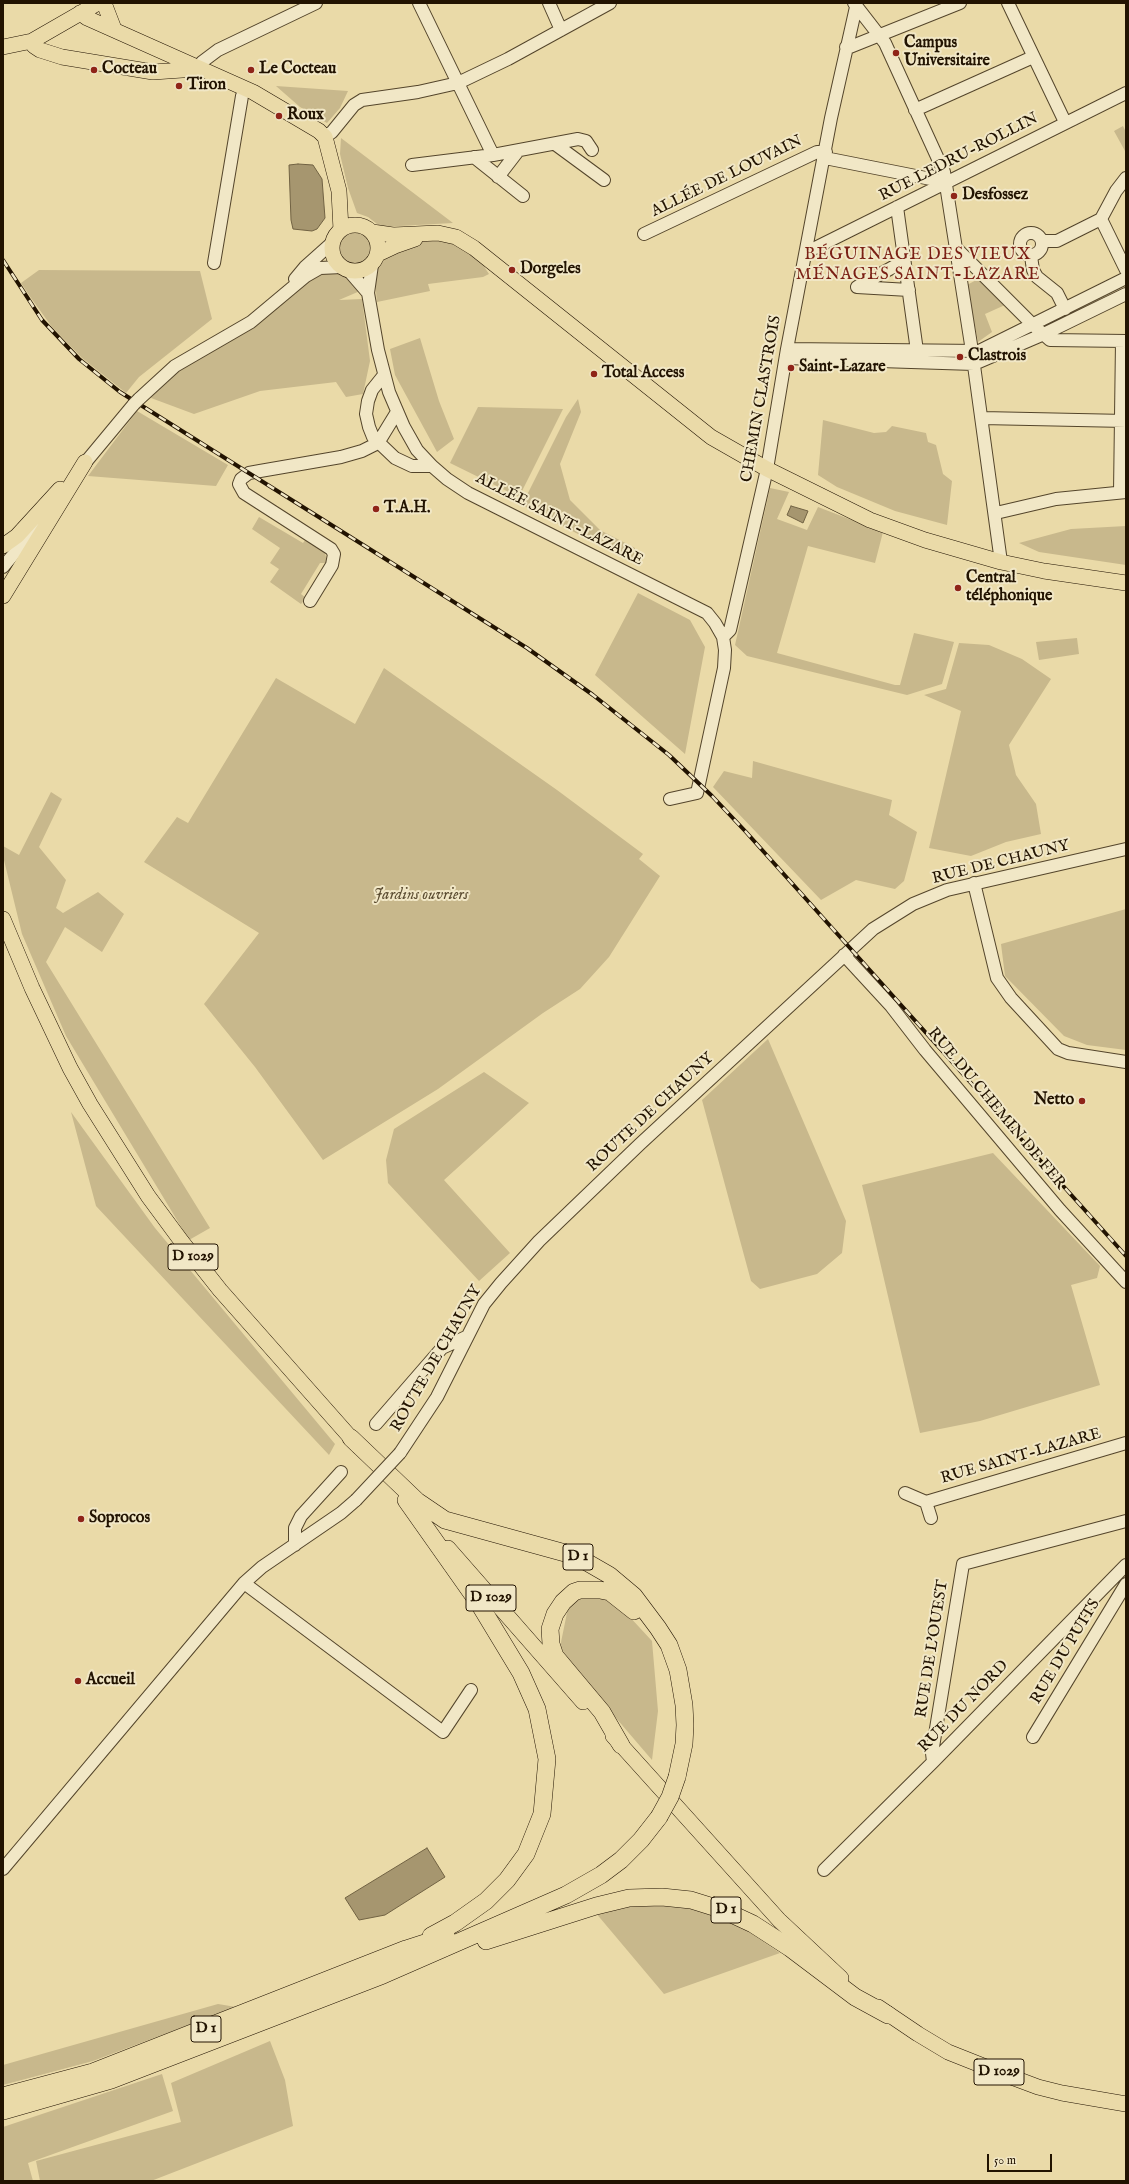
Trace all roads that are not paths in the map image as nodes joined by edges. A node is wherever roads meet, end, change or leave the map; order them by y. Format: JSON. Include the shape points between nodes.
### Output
{"nodes":[{"id":1,"x":98,"y":3,"type":"edge"},
{"id":2,"x":104,"y":3,"type":"edge"},
{"id":3,"x":316,"y":3,"type":"edge"},
{"id":4,"x":419,"y":3,"type":"edge"},
{"id":5,"x":549,"y":3,"type":"edge"},
{"id":6,"x":610,"y":3,"type":"edge"},
{"id":7,"x":960,"y":3,"type":"edge"},
{"id":8,"x":1008,"y":3,"type":"edge"},
{"id":9,"x":855,"y":5,"type":"edge"},
{"id":10,"x":78,"y":8,"type":"edge"},
{"id":11,"x":114,"y":29,"type":"junction"},
{"id":12,"x":562,"y":30,"type":"junction"},
{"id":13,"x":880,"y":36,"type":"junction"},
{"id":14,"x":32,"y":41,"type":"junction"},
{"id":15,"x":846,"y":46,"type":"junction"},
{"id":16,"x":3,"y":47,"type":"edge"},
{"id":17,"x":1033,"y":57,"type":"junction"},
{"id":18,"x":199,"y":68,"type":"junction"},
{"id":19,"x":458,"y":83,"type":"junction"},
{"id":20,"x":245,"y":88,"type":"junction"},
{"id":21,"x":1126,"y":92,"type":"edge"},
{"id":22,"x":915,"y":110,"type":"junction"},
{"id":23,"x":1065,"y":122,"type":"junction"},
{"id":24,"x":325,"y":137,"type":"junction"},
{"id":25,"x":556,"y":144,"type":"junction"},
{"id":26,"x":592,"y":150,"type":"dead end"},
{"id":27,"x":518,"y":151,"type":"junction"},
{"id":28,"x":493,"y":155,"type":"junction"},
{"id":29,"x":825,"y":155,"type":"junction"},
{"id":30,"x":474,"y":157,"type":"junction"},
{"id":31,"x":412,"y":165,"type":"dead end"},
{"id":32,"x":498,"y":177,"type":"junction"},
{"id":33,"x":1126,"y":178,"type":"edge"},
{"id":34,"x":604,"y":180,"type":"dead end"},
{"id":35,"x":946,"y":182,"type":"junction"},
{"id":36,"x":339,"y":191,"type":"junction"},
{"id":37,"x":523,"y":196,"type":"dead end"},
{"id":38,"x":897,"y":207,"type":"junction"},
{"id":39,"x":1101,"y":218,"type":"junction"},
{"id":40,"x":367,"y":228,"type":"junction"},
{"id":41,"x":438,"y":233,"type":"junction"},
{"id":42,"x":644,"y":234,"type":"dead end"},
{"id":43,"x":337,"y":236,"type":"junction"},
{"id":44,"x":1042,"y":241,"type":"junction"},
{"id":45,"x":956,"y":248,"type":"junction"},
{"id":46,"x":806,"y":250,"type":"junction"},
{"id":47,"x":1031,"y":256,"type":"junction"},
{"id":48,"x":375,"y":260,"type":"junction"},
{"id":49,"x":904,"y":261,"type":"junction"},
{"id":50,"x":214,"y":263,"type":"dead end"},
{"id":51,"x":345,"y":269,"type":"junction"},
{"id":52,"x":1126,"y":270,"type":"edge"},
{"id":53,"x":1126,"y":278,"type":"edge"},
{"id":54,"x":909,"y":290,"type":"junction"},
{"id":55,"x":368,"y":293,"type":"junction"},
{"id":56,"x":283,"y":294,"type":"junction"},
{"id":57,"x":1126,"y":294,"type":"edge"},
{"id":58,"x":1065,"y":309,"type":"junction"},
{"id":59,"x":1033,"y":325,"type":"junction"},
{"id":60,"x":1044,"y":334,"type":"junction"},
{"id":61,"x":1124,"y":341,"type":"edge"},
{"id":62,"x":917,"y":351,"type":"junction"},
{"id":63,"x":972,"y":351,"type":"junction"},
{"id":64,"x":786,"y":354,"type":"junction"},
{"id":65,"x":974,"y":364,"type":"junction"},
{"id":66,"x":384,"y":375,"type":"junction"},
{"id":67,"x":397,"y":412,"type":"junction"},
{"id":68,"x":982,"y":418,"type":"junction"},
{"id":69,"x":1124,"y":421,"type":"edge"},
{"id":70,"x":378,"y":443,"type":"junction"},
{"id":71,"x":86,"y":462,"type":"junction"},
{"id":72,"x":432,"y":466,"type":"junction"},
{"id":73,"x":767,"y":469,"type":"junction"},
{"id":74,"x":1123,"y":492,"type":"edge"},
{"id":75,"x":996,"y":513,"type":"junction"},
{"id":76,"x":45,"y":517,"type":"junction"},
{"id":77,"x":3,"y":546,"type":"edge"},
{"id":78,"x":1001,"y":562,"type":"junction"},
{"id":79,"x":3,"y":567,"type":"edge"},
{"id":80,"x":3,"y":581,"type":"edge"},
{"id":81,"x":1126,"y":583,"type":"edge"},
{"id":82,"x":3,"y":596,"type":"edge"},
{"id":83,"x":310,"y":600,"type":"dead end"},
{"id":84,"x":723,"y":637,"type":"junction"},
{"id":85,"x":670,"y":799,"type":"dead end"},
{"id":86,"x":1126,"y":849,"type":"edge"},
{"id":87,"x":974,"y":883,"type":"junction"},
{"id":88,"x":3,"y":919,"type":"edge"},
{"id":89,"x":3,"y":941,"type":"edge"},
{"id":90,"x":848,"y":952,"type":"junction"},
{"id":91,"x":32,"y":988,"type":"junction"},
{"id":92,"x":1126,"y":1062,"type":"edge"},
{"id":93,"x":1126,"y":1282,"type":"edge"},
{"id":94,"x":466,"y":1337,"type":"junction"},
{"id":95,"x":376,"y":1424,"type":"dead end"},
{"id":96,"x":351,"y":1438,"type":"junction"},
{"id":97,"x":1126,"y":1443,"type":"edge"},
{"id":98,"x":341,"y":1472,"type":"dead end"},
{"id":99,"x":905,"y":1493,"type":"dead end"},
{"id":100,"x":406,"y":1500,"type":"junction"},
{"id":101,"x":926,"y":1502,"type":"junction"},
{"id":102,"x":931,"y":1518,"type":"dead end"},
{"id":103,"x":1126,"y":1520,"type":"edge"},
{"id":104,"x":295,"y":1545,"type":"junction"},
{"id":105,"x":1126,"y":1565,"type":"edge"},
{"id":106,"x":244,"y":1583,"type":"junction"},
{"id":107,"x":1126,"y":1584,"type":"edge"},
{"id":108,"x":471,"y":1690,"type":"dead end"},
{"id":109,"x":1033,"y":1736,"type":"dead end"},
{"id":110,"x":621,"y":1745,"type":"junction"},
{"id":111,"x":933,"y":1762,"type":"junction"},
{"id":112,"x":672,"y":1776,"type":"junction"},
{"id":113,"x":657,"y":1811,"type":"junction"},
{"id":114,"x":3,"y":1869,"type":"edge"},
{"id":115,"x":824,"y":1870,"type":"dead end"},
{"id":116,"x":406,"y":1950,"type":"junction"},
{"id":117,"x":383,"y":1974,"type":"junction"},
{"id":118,"x":888,"y":2015,"type":"junction"},
{"id":119,"x":3,"y":2096,"type":"edge"},
{"id":120,"x":1124,"y":2103,"type":"edge"},
{"id":121,"x":3,"y":2111,"type":"edge"}],
"edges":[{"from":1,"to":10,"type":"main road"},
{"from":2,"to":11,"type":"main road"},
{"from":3,"to":18,"type":"street","via":[[218,50],[202,62]]},
{"from":4,"to":19,"type":"street"},
{"from":5,"to":12,"type":"street"},
{"from":6,"to":12,"type":"street"},
{"from":7,"to":13,"type":"street"},
{"from":8,"to":17,"type":"street"},
{"from":9,"to":13,"type":"street"},
{"from":9,"to":15,"type":"street","name":"CHEMIN CLASTROIS"},
{"from":10,"to":11,"type":"main road","via":[[87,18]]},
{"from":10,"to":14,"type":"main road"},
{"from":11,"to":18,"type":"main road"},
{"from":12,"to":19,"type":"street"},
{"from":13,"to":15,"type":"street","via":[[850,47]]},
{"from":13,"to":22,"type":"street"},
{"from":14,"to":16,"type":"main road"},
{"from":14,"to":18,"type":"main road","via":[[40,50],[62,58],[153,72]]},
{"from":15,"to":29,"type":"street","name":"CHEMIN CLASTROIS"},
{"from":17,"to":22,"type":"street"},
{"from":17,"to":23,"type":"street"},
{"from":18,"to":20,"type":"main road"},
{"from":19,"to":24,"type":"street","via":[[362,100],[354,105]]},
{"from":19,"to":28,"type":"street"},
{"from":20,"to":24,"type":"main road","via":[[277,104]]},
{"from":20,"to":50,"type":"street"},
{"from":21,"to":23,"type":"street","name":"RUE LEDRU-ROLLIN"},
{"from":22,"to":35,"type":"street","via":[[944,172]]},
{"from":23,"to":35,"type":"street","name":"RUE LEDRU-ROLLIN"},
{"from":24,"to":36,"type":"main road"},
{"from":25,"to":26,"type":"street","via":[[578,139],[586,141]]},
{"from":25,"to":27,"type":"street"},
{"from":25,"to":34,"type":"street"},
{"from":27,"to":28,"type":"street"},
{"from":27,"to":32,"type":"street"},
{"from":28,"to":30,"type":"street"},
{"from":29,"to":35,"type":"street"},
{"from":29,"to":42,"type":"street","name":"ALLÉE DE LOUVAIN","via":[[817,152]]},
{"from":29,"to":46,"type":"street","name":"CHEMIN CLASTROIS"},
{"from":30,"to":31,"type":"street"},
{"from":30,"to":32,"type":"street"},
{"from":32,"to":37,"type":"street"},
{"from":33,"to":39,"type":"street"},
{"from":35,"to":38,"type":"street","name":"RUE LEDRU-ROLLIN"},
{"from":35,"to":45,"type":"street"},
{"from":36,"to":40,"type":"main road","via":[[350,214]]},
{"from":36,"to":43,"type":"main road"},
{"from":38,"to":46,"type":"street","name":"RUE LEDRU-ROLLIN","via":[[813,249]]},
{"from":38,"to":49,"type":"street"},
{"from":39,"to":44,"type":"street","via":[[1057,240]]},
{"from":39,"to":52,"type":"street"},
{"from":40,"to":41,"type":"main road","via":[[392,235]]},
{"from":40,"to":43,"type":"main road","via":[[347,226]]},
{"from":40,"to":48,"type":"main road","via":[[379,246]]},
{"from":41,"to":48,"type":"main road","via":[[394,246]]},
{"from":41,"to":73,"type":"main road","via":[[456,237],[474,248],[711,438]]},
{"from":43,"to":51,"type":"main road","via":[[333,256]]},
{"from":43,"to":56,"type":"street","via":[[305,267]]},
{"from":44,"to":47,"type":"street","via":[[1040,252]]},
{"from":44,"to":47,"type":"street","via":[[1034,233],[1021,238],[1020,249]]},
{"from":45,"to":59,"type":"street"},
{"from":45,"to":63,"type":"street"},
{"from":46,"to":64,"type":"street","name":"CHEMIN CLASTROIS"},
{"from":47,"to":58,"type":"street","via":[[1037,277],[1057,292]]},
{"from":48,"to":51,"type":"main road","via":[[365,270]]},
{"from":48,"to":55,"type":"street"},
{"from":49,"to":54,"type":"street"},
{"from":49,"to":54,"type":"street","via":[[857,287]]},
{"from":51,"to":55,"type":"street"},
{"from":51,"to":56,"type":"street","via":[[320,268]]},
{"from":53,"to":58,"type":"street"},
{"from":54,"to":62,"type":"street"},
{"from":55,"to":66,"type":"street","name":"ALLÉE SAINT-LAZARE"},
{"from":56,"to":71,"type":"street","via":[[251,322],[175,366],[136,402]]},
{"from":57,"to":60,"type":"street"},
{"from":58,"to":59,"type":"street"},
{"from":59,"to":60,"type":"street"},
{"from":59,"to":63,"type":"street","via":[[979,351]]},
{"from":60,"to":61,"type":"street","via":[[1050,340]]},
{"from":60,"to":65,"type":"street"},
{"from":61,"to":69,"type":"street"},
{"from":62,"to":63,"type":"street"},
{"from":62,"to":64,"type":"street"},
{"from":63,"to":65,"type":"street"},
{"from":64,"to":65,"type":"street"},
{"from":64,"to":73,"type":"street","name":"CHEMIN CLASTROIS"},
{"from":65,"to":68,"type":"street"},
{"from":66,"to":67,"type":"street","name":"ALLÉE SAINT-LAZARE"},
{"from":66,"to":70,"type":"street","via":[[372,390],[366,414],[369,427]]},
{"from":67,"to":70,"type":"street"},
{"from":67,"to":72,"type":"street","name":"ALLÉE SAINT-LAZARE","via":[[417,450]]},
{"from":68,"to":69,"type":"street"},
{"from":68,"to":75,"type":"street"},
{"from":69,"to":74,"type":"street"},
{"from":70,"to":72,"type":"street","via":[[395,458],[412,466]]},
{"from":70,"to":83,"type":"street","via":[[354,454],[249,474],[244,476],[240,484],[250,498],[334,554],[332,565]]},
{"from":71,"to":76,"type":"street"},
{"from":71,"to":77,"type":"main road","via":[[17,536]]},
{"from":71,"to":82,"type":"main road"},
{"from":72,"to":84,"type":"street","name":"ALLÉE SAINT-LAZARE","via":[[468,493],[707,613]]},
{"from":73,"to":78,"type":"main road","via":[[870,520],[925,540]]},
{"from":73,"to":84,"type":"street","name":"CHEMIN CLASTROIS","via":[[730,630]]},
{"from":74,"to":75,"type":"street","via":[[1056,499]]},
{"from":75,"to":78,"type":"street"},
{"from":76,"to":79,"type":"street"},
{"from":76,"to":80,"type":"street","via":[[34,538]]},
{"from":78,"to":81,"type":"main road"},
{"from":84,"to":85,"type":"street","via":[[724,668],[697,793]]},
{"from":86,"to":87,"type":"street","name":"RUE DE CHAUNY"},
{"from":87,"to":90,"type":"street","name":"RUE DE CHAUNY","via":[[928,897],[900,910],[873,929]]},
{"from":87,"to":92,"type":"street","via":[[997,978],[1011,998],[1058,1049],[1068,1053]]},
{"from":88,"to":91,"type":"main road","number":"D 1029"},
{"from":89,"to":91,"type":"main road"},
{"from":90,"to":93,"type":"street","name":"RUE DU CHEMIN DE FER","via":[[925,1050],[1060,1210]]},
{"from":90,"to":94,"type":"street","name":"ROUTE DE CHAUNY","via":[[539,1241],[484,1304]]},
{"from":91,"to":96,"type":"main road","number":"D 1029","via":[[90,1104],[152,1202],[220,1290]]},
{"from":94,"to":95,"type":"street","via":[[442,1348]]},
{"from":94,"to":104,"type":"street","name":"ROUTE DE CHAUNY","bridge":true,"via":[[436,1397],[400,1453],[356,1500]]},
{"from":96,"to":100,"type":"main road","number":"D 1029"},
{"from":96,"to":112,"type":"highway","number":"D 1","via":[[417,1501],[445,1520],[576,1556],[609,1575],[634,1596],[669,1645],[678,1670],[684,1705],[684,1744]]},
{"from":97,"to":101,"type":"street","name":"RUE SAINT-LAZARE"},
{"from":98,"to":104,"type":"street","via":[[301,1516],[295,1528]]},
{"from":99,"to":101,"type":"street"},
{"from":100,"to":110,"type":"main road","number":"D 1029"},
{"from":100,"to":116,"type":"highway","number":"D 1","via":[[485,1613],[521,1673],[537,1709],[547,1759],[544,1802],[538,1826],[526,1854],[507,1880],[472,1912]]},
{"from":101,"to":102,"type":"street"},
{"from":103,"to":111,"type":"street","name":"RUE DE L'OUEST","via":[[963,1564],[932,1753]]},
{"from":104,"to":106,"type":"street","name":"ROUTE DE CHAUNY","via":[[262,1567]]},
{"from":105,"to":111,"type":"street","name":"RUE DU NORD"},
{"from":106,"to":108,"type":"street","via":[[443,1732]]},
{"from":106,"to":114,"type":"street","name":"ROUTE DE CHAUNY"},
{"from":107,"to":109,"type":"street","name":"RUE DU PUITS"},
{"from":110,"to":112,"type":"highway","number":"D 1","via":[[602,1712],[574,1681],[552,1651],[550,1637],[555,1614],[568,1596],[580,1590],[600,1590],[618,1597],[638,1616],[659,1649],[667,1670],[675,1715]]},
{"from":110,"to":118,"type":"main road","number":"D 1029","via":[[779,1920],[839,1977]]},
{"from":111,"to":115,"type":"street","name":"RUE DU NORD"},
{"from":112,"to":113,"type":"highway","number":"D 1"},
{"from":113,"to":116,"type":"highway","number":"D 1","via":[[626,1841],[583,1874],[524,1903],[437,1940]]},
{"from":113,"to":117,"type":"highway","number":"D 1","via":[[641,1840],[621,1860],[580,1887]]},
{"from":116,"to":119,"type":"highway","number":"D 1","via":[[94,2072]]},
{"from":117,"to":118,"type":"highway","number":"D 1","via":[[596,1906],[630,1898],[662,1897],[707,1904],[738,1916],[790,1948],[854,1997]]},
{"from":117,"to":121,"type":"highway","number":"D 1","via":[[111,2080]]},
{"from":118,"to":120,"type":"main road","number":"D 1029","via":[[948,2052],[1038,2087]]}]}
